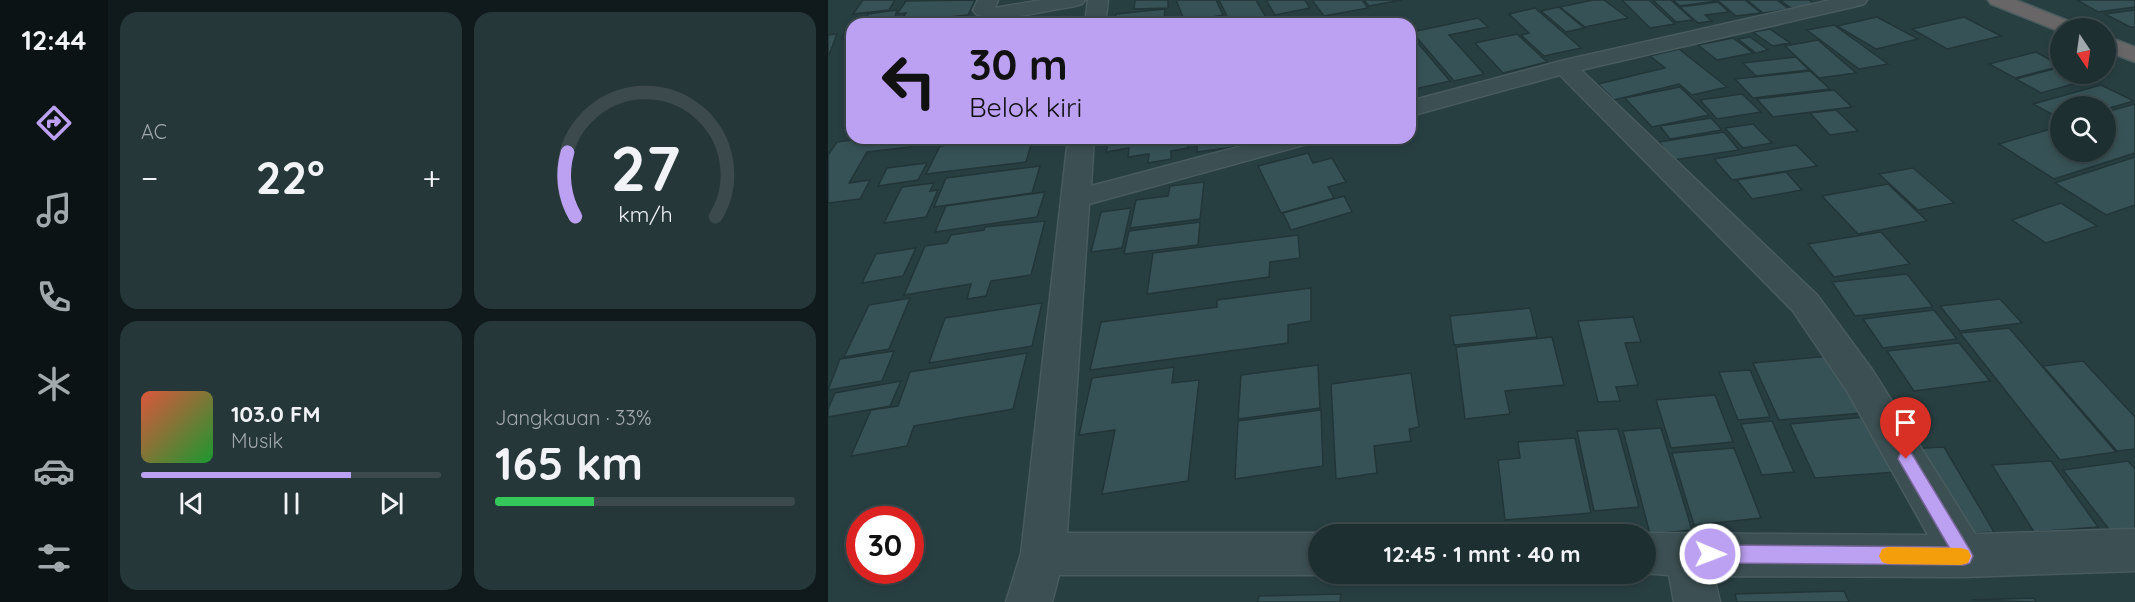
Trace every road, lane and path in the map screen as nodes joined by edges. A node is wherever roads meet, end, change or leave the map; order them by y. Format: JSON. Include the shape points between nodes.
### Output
{"nodes":[{"id":1,"x":988,"y":0,"type":"edge"},
{"id":2,"x":1076,"y":0,"type":"edge"},
{"id":3,"x":1098,"y":0,"type":"edge"},
{"id":4,"x":1857,"y":0,"type":"edge"},
{"id":5,"x":1998,"y":0,"type":"edge"},
{"id":6,"x":1096,"y":18,"type":"edge"},
{"id":7,"x":2050,"y":21,"type":"edge"},
{"id":8,"x":2116,"y":47,"type":"edge"},
{"id":9,"x":2135,"y":55,"type":"edge"},
{"id":10,"x":1565,"y":67,"type":"junction"},
{"id":11,"x":1416,"y":107,"type":"edge"},
{"id":12,"x":1080,"y":144,"type":"edge"},
{"id":13,"x":1280,"y":144,"type":"edge"},
{"id":14,"x":1074,"y":199,"type":"junction"},
{"id":15,"x":2135,"y":550,"type":"edge"},
{"id":16,"x":1043,"y":554,"type":"junction"},
{"id":17,"x":1308,"y":554,"type":"edge"},
{"id":18,"x":1666,"y":554,"type":"edge"},
{"id":19,"x":1964,"y":556,"type":"junction"},
{"id":20,"x":1029,"y":602,"type":"edge"},
{"id":21,"x":1697,"y":602,"type":"edge"}],
"edges":[{"from":1,"to":2,"type":"street","via":[[983,10],[992,15]]},
{"from":3,"to":6,"type":"street"},
{"from":4,"to":10,"type":"street"},
{"from":5,"to":7,"type":"highway"},
{"from":8,"to":9,"type":"highway"},
{"from":10,"to":11,"type":"street"},
{"from":10,"to":19,"type":"street","via":[[1805,303],[1860,381]]},
{"from":12,"to":14,"type":"street"},
{"from":13,"to":14,"type":"street"},
{"from":14,"to":16,"type":"street"},
{"from":15,"to":19,"type":"street"},
{"from":16,"to":17,"type":"street"},
{"from":16,"to":20,"type":"street"},
{"from":18,"to":19,"type":"street"},
{"from":18,"to":21,"type":"street"}]}
